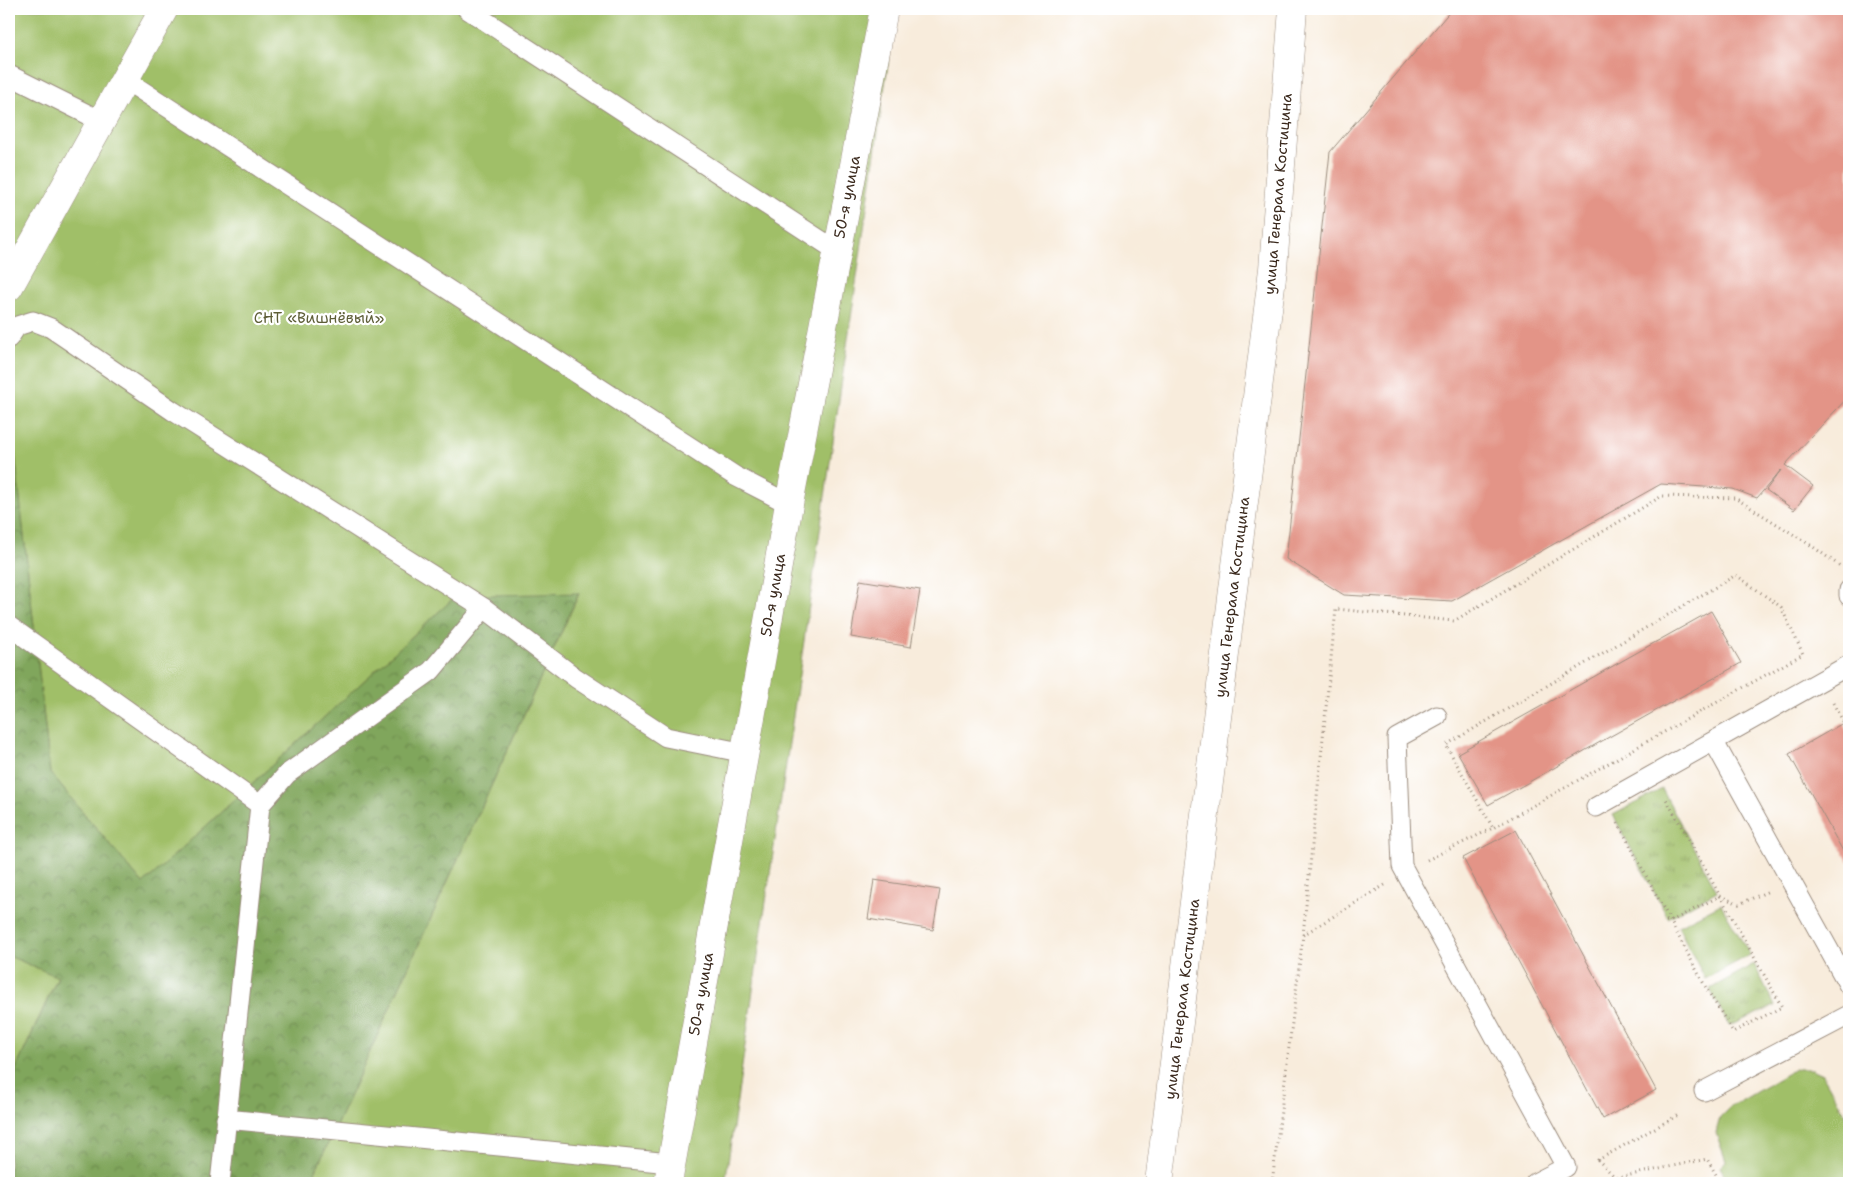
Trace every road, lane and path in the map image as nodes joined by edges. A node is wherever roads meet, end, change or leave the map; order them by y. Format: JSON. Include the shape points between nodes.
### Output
{"nodes":[{"id":1,"x":164,"y":9,"type":"edge"},
{"id":2,"x":467,"y":9,"type":"edge"},
{"id":3,"x":884,"y":9,"type":"edge"},
{"id":4,"x":1293,"y":9,"type":"edge"},
{"id":5,"x":9,"y":75,"type":"edge"},
{"id":6,"x":124,"y":79,"type":"junction"},
{"id":7,"x":101,"y":121,"type":"junction"},
{"id":8,"x":837,"y":251,"type":"junction"},
{"id":9,"x":9,"y":287,"type":"edge"},
{"id":10,"x":9,"y":338,"type":"edge"},
{"id":11,"x":1662,"y":496,"type":"dead end"},
{"id":12,"x":789,"y":504,"type":"junction"},
{"id":13,"x":1841,"y":567,"type":"dead end"},
{"id":14,"x":1849,"y":590,"type":"edge"},
{"id":15,"x":1849,"y":596,"type":"edge"},
{"id":16,"x":484,"y":608,"type":"junction"},
{"id":17,"x":9,"y":626,"type":"edge"},
{"id":18,"x":1849,"y":665,"type":"edge"},
{"id":19,"x":1830,"y":699,"type":"dead end"},
{"id":20,"x":1437,"y":716,"type":"dead end"},
{"id":21,"x":1849,"y":732,"type":"edge"},
{"id":22,"x":1714,"y":742,"type":"junction"},
{"id":23,"x":744,"y":753,"type":"junction"},
{"id":24,"x":1664,"y":794,"type":"dead end"},
{"id":25,"x":260,"y":806,"type":"junction"},
{"id":26,"x":1596,"y":807,"type":"dead end"},
{"id":27,"x":1616,"y":820,"type":"dead end"},
{"id":28,"x":1493,"y":828,"type":"junction"},
{"id":29,"x":1405,"y":872,"type":"junction"},
{"id":30,"x":1791,"y":880,"type":"junction"},
{"id":31,"x":1720,"y":896,"type":"junction"},
{"id":32,"x":1666,"y":921,"type":"dead end"},
{"id":33,"x":1671,"y":921,"type":"junction"},
{"id":34,"x":1302,"y":935,"type":"dead end"},
{"id":35,"x":1849,"y":986,"type":"edge"},
{"id":36,"x":1849,"y":1015,"type":"edge"},
{"id":37,"x":1704,"y":1091,"type":"dead end"},
{"id":38,"x":1680,"y":1114,"type":"dead end"},
{"id":39,"x":226,"y":1119,"type":"junction"},
{"id":40,"x":669,"y":1173,"type":"edge"},
{"id":41,"x":1616,"y":1178,"type":"junction"},
{"id":42,"x":220,"y":1183,"type":"edge"},
{"id":43,"x":1159,"y":1183,"type":"edge"},
{"id":44,"x":1535,"y":1183,"type":"edge"},
{"id":45,"x":1606,"y":1183,"type":"edge"},
{"id":46,"x":1721,"y":1183,"type":"edge"}],
"edges":[{"from":1,"to":6,"type":"street"},
{"from":2,"to":8,"type":"lane"},
{"from":3,"to":8,"type":"street","name":"50-я улица"},
{"from":4,"to":43,"type":"street","name":"улица Генерала Костицина","via":[[1274,269]]},
{"from":5,"to":7,"type":"lane"},
{"from":6,"to":7,"type":"street"},
{"from":6,"to":12,"type":"lane","via":[[735,476]]},
{"from":7,"to":9,"type":"street"},
{"from":8,"to":12,"type":"street","name":"50-я улица"},
{"from":10,"to":16,"type":"lane","via":[[17,326],[33,322],[51,328],[173,411]]},
{"from":11,"to":13,"type":"path","via":[[1735,498]]},
{"from":12,"to":23,"type":"street","name":"50-я улица"},
{"from":14,"to":15,"type":"lane"},
{"from":16,"to":23,"type":"lane","via":[[576,678],[666,737]]},
{"from":16,"to":25,"type":"lane","via":[[431,671],[288,774]]},
{"from":17,"to":25,"type":"lane"},
{"from":18,"to":22,"type":"lane"},
{"from":19,"to":21,"type":"path"},
{"from":20,"to":29,"type":"lane","via":[[1397,738],[1402,866]]},
{"from":22,"to":26,"type":"lane"},
{"from":22,"to":30,"type":"lane"},
{"from":23,"to":40,"type":"street","name":"50-я улица"},
{"from":24,"to":31,"type":"path"},
{"from":25,"to":39,"type":"lane"},
{"from":27,"to":33,"type":"path"},
{"from":28,"to":28,"type":"path","via":[[1803,654],[1781,607],[1736,574],[1446,744]]},
{"from":28,"to":29,"type":"path"},
{"from":29,"to":34,"type":"path"},
{"from":29,"to":44,"type":"lane","via":[[1566,1167]]},
{"from":30,"to":31,"type":"path","via":[[1739,904]]},
{"from":30,"to":35,"type":"lane"},
{"from":31,"to":33,"type":"path"},
{"from":31,"to":33,"type":"path","via":[[1782,1007],[1733,1032]]},
{"from":32,"to":33,"type":"path"},
{"from":36,"to":37,"type":"lane"},
{"from":38,"to":41,"type":"path","via":[[1598,1160]]},
{"from":39,"to":40,"type":"lane"},
{"from":39,"to":42,"type":"lane"},
{"from":41,"to":45,"type":"path"},
{"from":41,"to":46,"type":"path","via":[[1708,1158]]}]}
